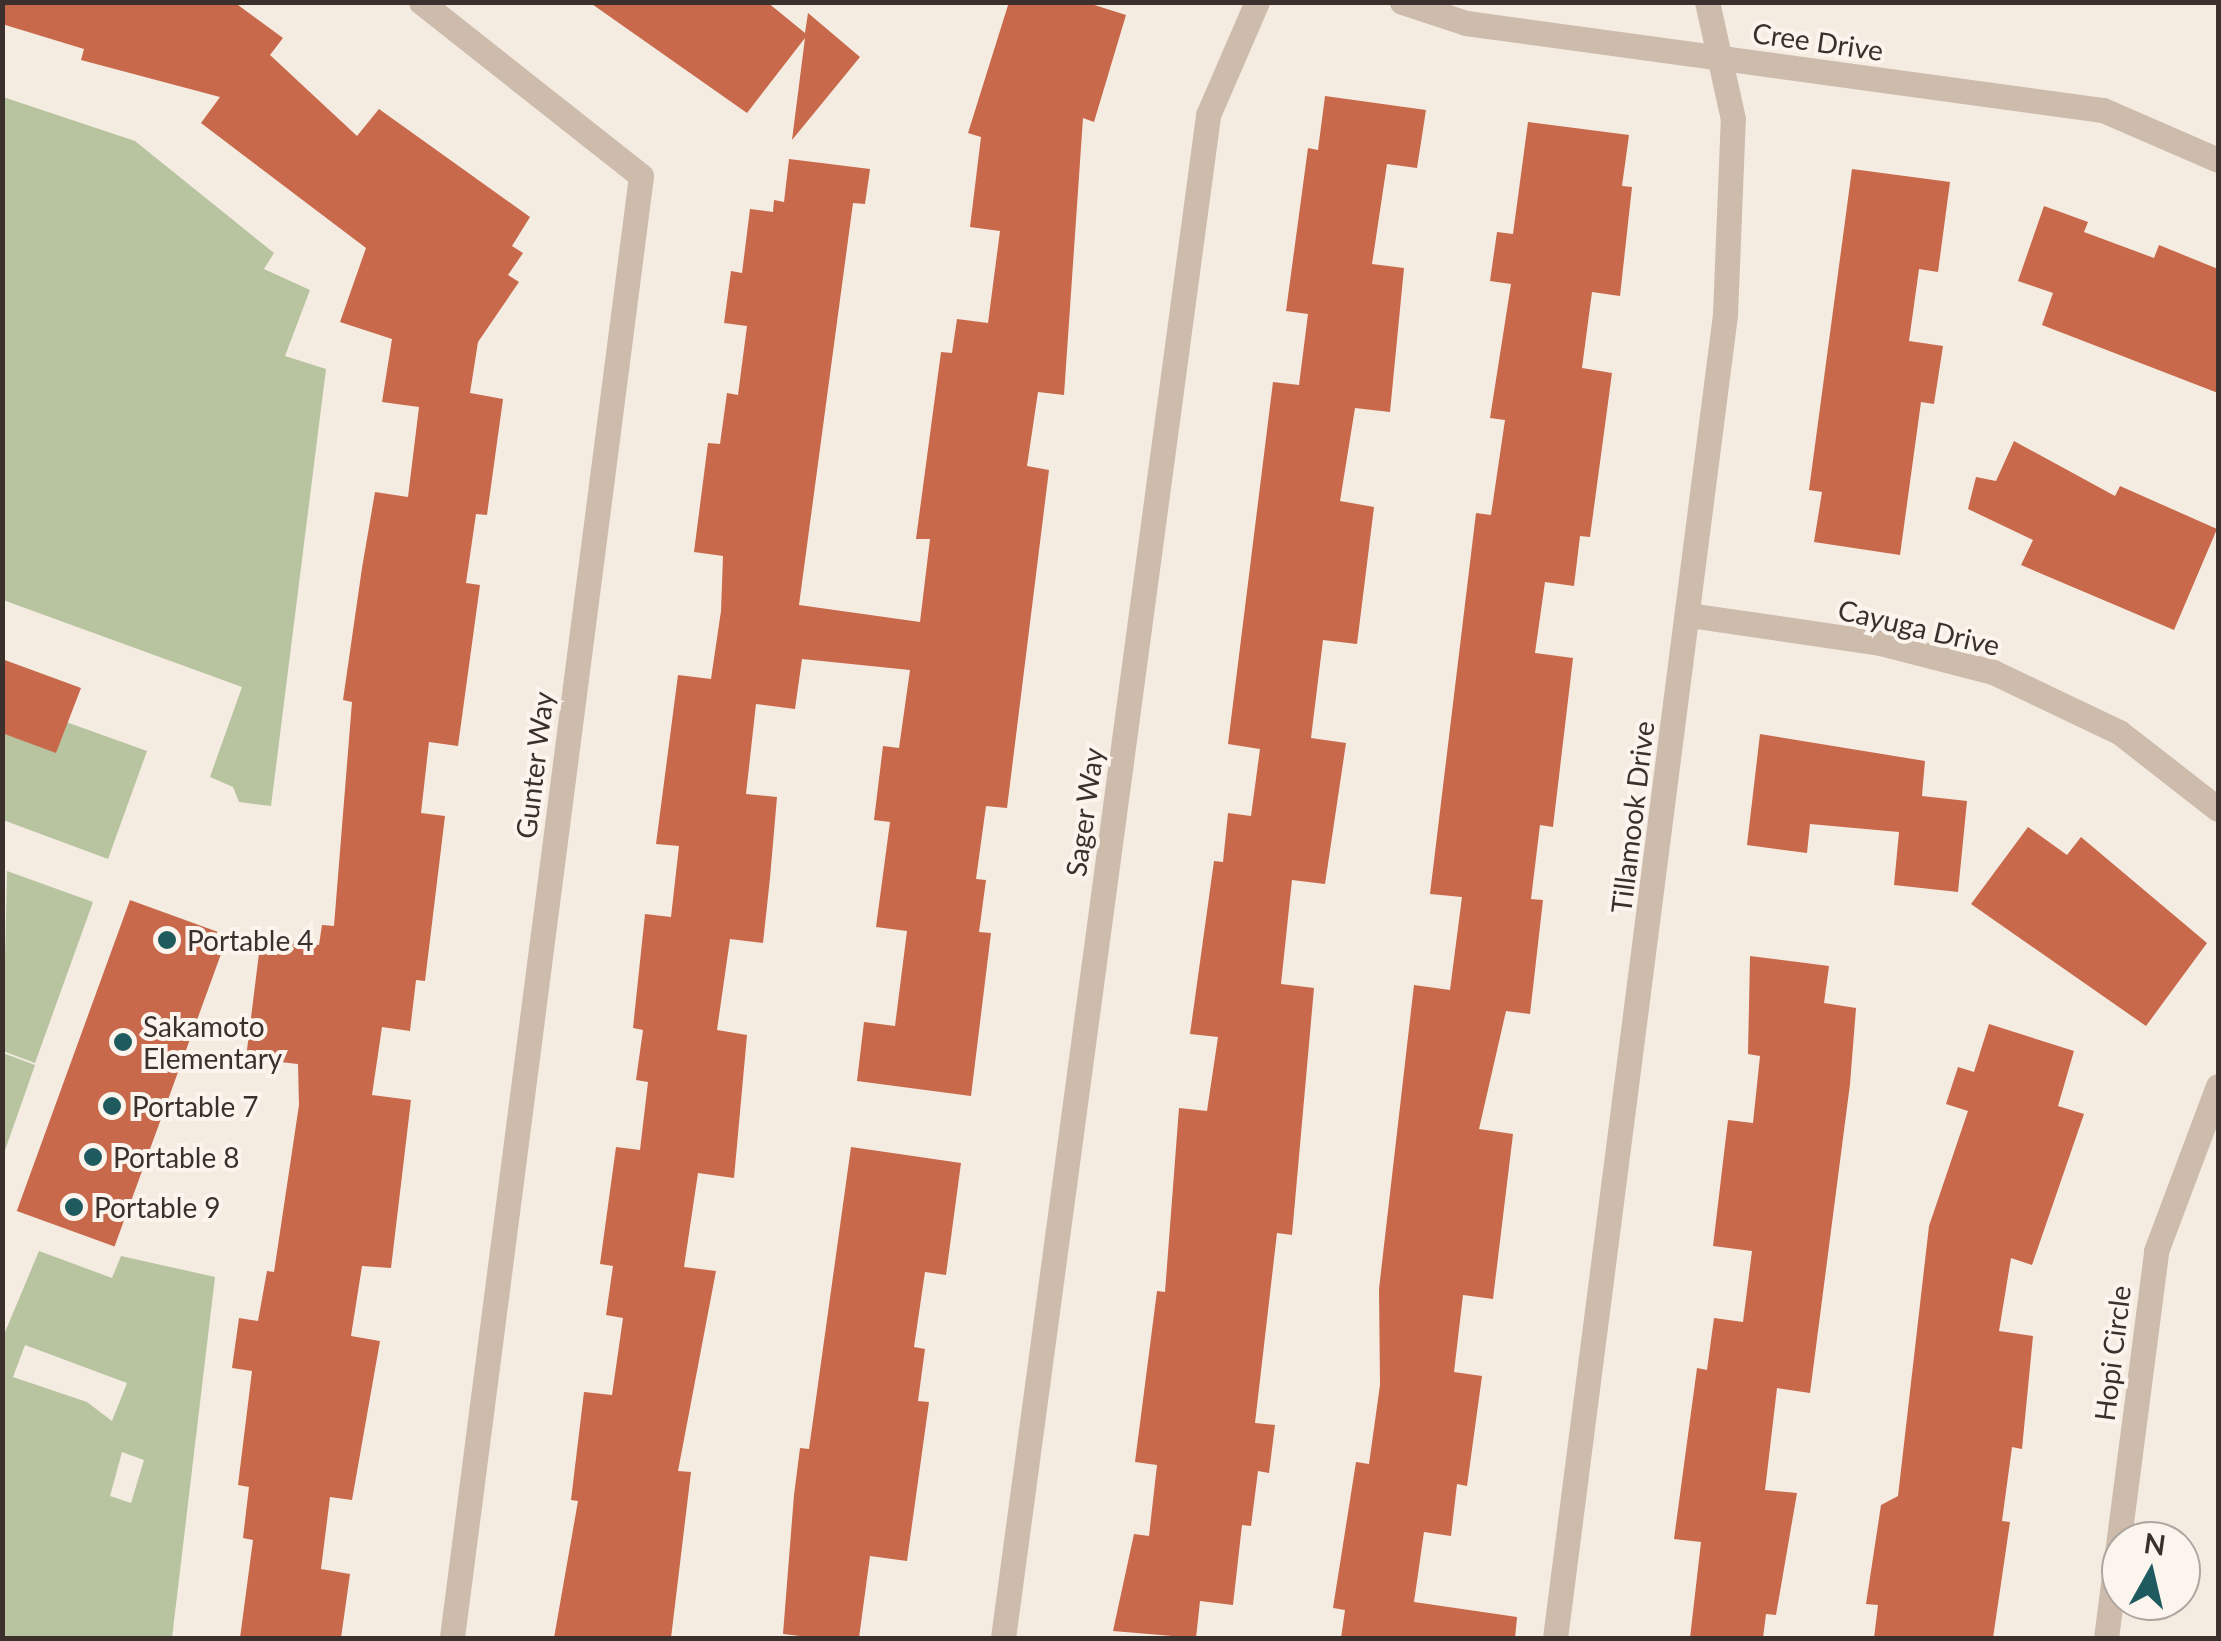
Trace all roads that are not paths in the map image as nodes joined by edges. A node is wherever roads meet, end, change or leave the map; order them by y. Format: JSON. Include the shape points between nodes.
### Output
{"nodes":[{"id":1,"x":421,"y":2,"type":"edge"},
{"id":2,"x":1257,"y":2,"type":"edge"},
{"id":3,"x":1402,"y":2,"type":"edge"},
{"id":4,"x":1707,"y":2,"type":"edge"},
{"id":5,"x":1720,"y":58,"type":"junction"},
{"id":6,"x":2218,"y":160,"type":"edge"},
{"id":7,"x":1689,"y":616,"type":"junction"},
{"id":8,"x":2218,"y":809,"type":"edge"},
{"id":9,"x":2218,"y":1086,"type":"edge"},
{"id":10,"x":452,"y":1638,"type":"edge"},
{"id":11,"x":1003,"y":1638,"type":"edge"},
{"id":12,"x":1555,"y":1638,"type":"edge"},
{"id":13,"x":2106,"y":1638,"type":"edge"}],
"edges":[{"from":1,"to":10,"type":"street","name":"Gunter Way","via":[[640,176]]},
{"from":2,"to":11,"type":"street","name":"Sager Way","via":[[1208,115]]},
{"from":3,"to":5,"type":"street","name":"Cree Drive","via":[[1466,23]]},
{"from":4,"to":5,"type":"street","name":"Tillamook Drive"},
{"from":5,"to":6,"type":"street","name":"Cree Drive","via":[[2103,110]]},
{"from":5,"to":7,"type":"street","name":"Tillamook Drive","via":[[1733,119],[1724,314]]},
{"from":7,"to":8,"type":"street","name":"Cayuga Drive","via":[[1880,643],[1994,672],[2119,732]]},
{"from":7,"to":12,"type":"street","name":"Tillamook Drive"},
{"from":9,"to":13,"type":"street","name":"Hopi Circle","via":[[2156,1251]]}]}
